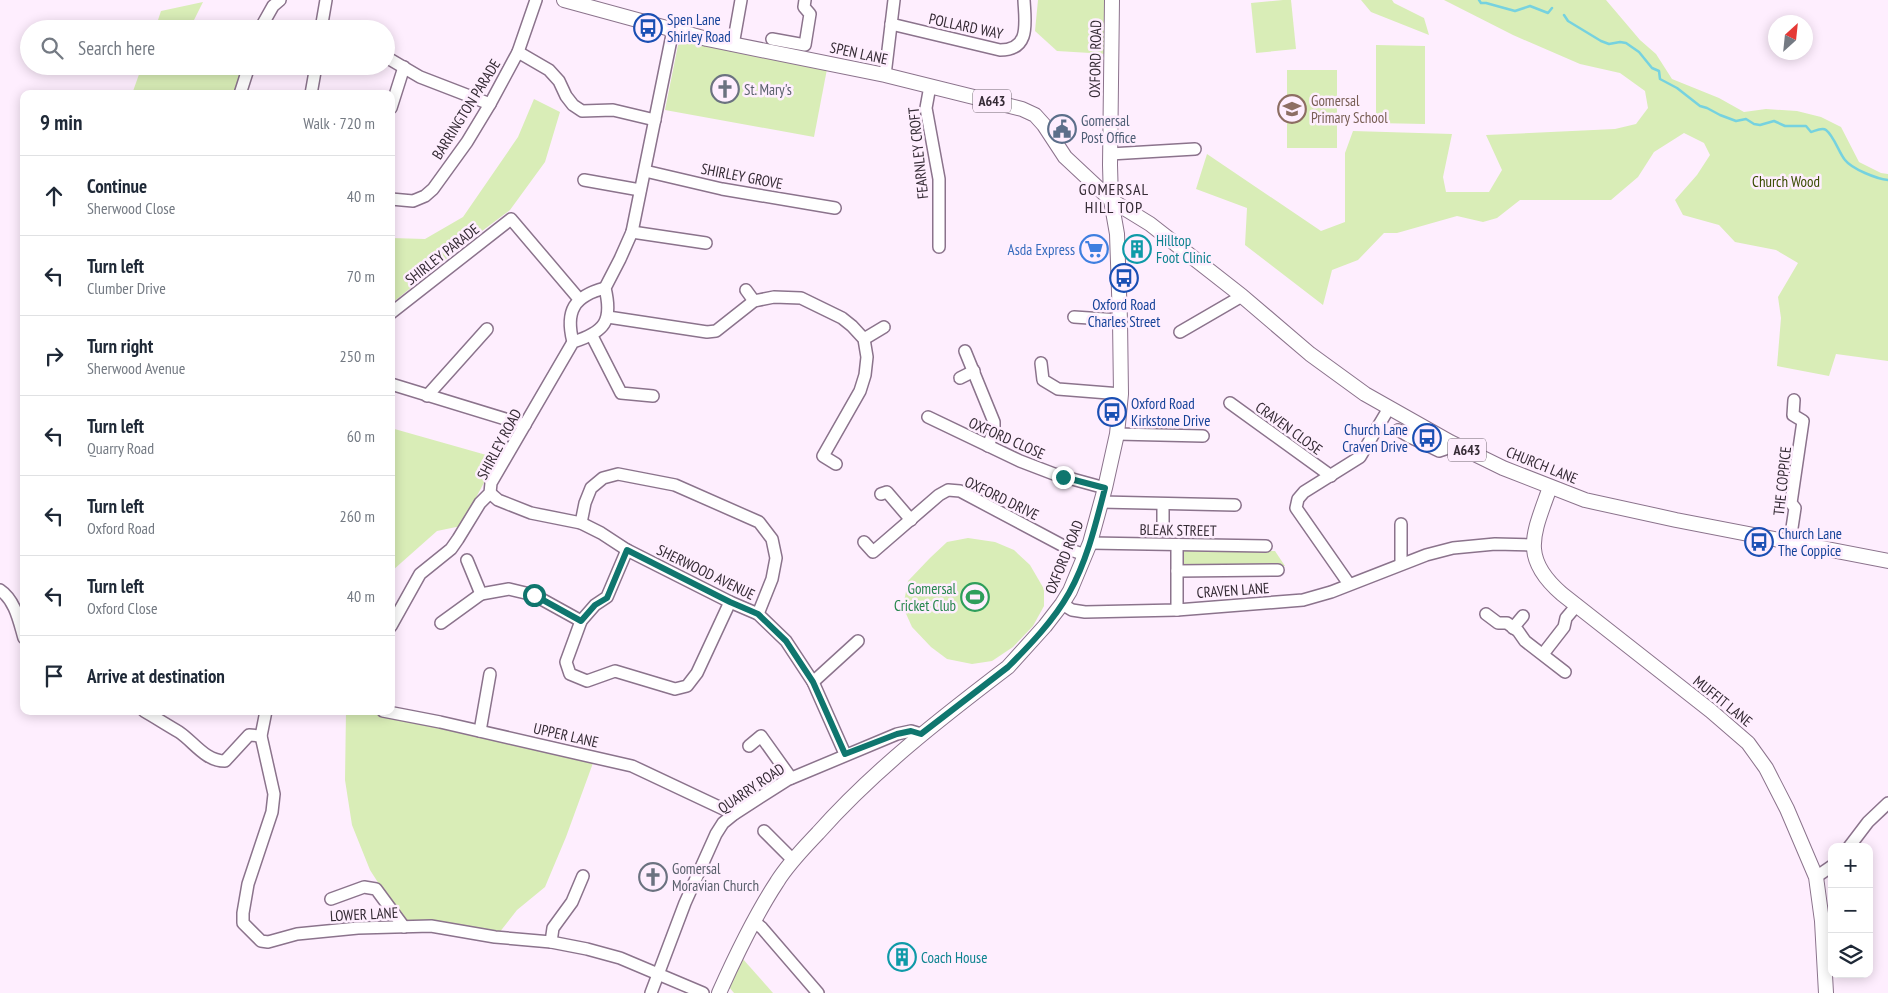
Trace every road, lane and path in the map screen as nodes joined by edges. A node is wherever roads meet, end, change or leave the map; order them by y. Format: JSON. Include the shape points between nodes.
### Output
{"nodes":[{"id":1,"x":280,"y":0,"type":"edge"},
{"id":2,"x":326,"y":0,"type":"edge"},
{"id":3,"x":536,"y":0,"type":"edge"},
{"id":4,"x":564,"y":0,"type":"edge"},
{"id":5,"x":741,"y":0,"type":"edge"},
{"id":6,"x":805,"y":0,"type":"edge"},
{"id":7,"x":894,"y":0,"type":"edge"},
{"id":8,"x":1024,"y":0,"type":"edge"},
{"id":9,"x":1112,"y":0,"type":"edge"},
{"id":10,"x":265,"y":20,"type":"edge"},
{"id":11,"x":323,"y":20,"type":"edge"},
{"id":12,"x":890,"y":24,"type":"junction"},
{"id":13,"x":673,"y":30,"type":"junction"},
{"id":14,"x":772,"y":39,"type":"dead end"},
{"id":15,"x":733,"y":45,"type":"junction"},
{"id":16,"x":518,"y":52,"type":"junction"},
{"id":17,"x":395,"y":62,"type":"edge"},
{"id":18,"x":404,"y":67,"type":"junction"},
{"id":19,"x":246,"y":75,"type":"edge"},
{"id":20,"x":315,"y":75,"type":"edge"},
{"id":21,"x":885,"y":75,"type":"junction"},
{"id":22,"x":930,"y":86,"type":"junction"},
{"id":23,"x":241,"y":90,"type":"edge"},
{"id":24,"x":313,"y":90,"type":"edge"},
{"id":25,"x":395,"y":95,"type":"edge"},
{"id":26,"x":490,"y":104,"type":"junction"},
{"id":27,"x":655,"y":120,"type":"junction"},
{"id":28,"x":1195,"y":149,"type":"dead end"},
{"id":29,"x":1110,"y":154,"type":"junction"},
{"id":30,"x":644,"y":171,"type":"junction"},
{"id":31,"x":584,"y":180,"type":"dead end"},
{"id":32,"x":640,"y":190,"type":"junction"},
{"id":33,"x":395,"y":199,"type":"edge"},
{"id":34,"x":1111,"y":200,"type":"junction"},
{"id":35,"x":836,"y":208,"type":"dead end"},
{"id":36,"x":632,"y":232,"type":"junction"},
{"id":37,"x":706,"y":243,"type":"dead end"},
{"id":38,"x":939,"y":247,"type":"dead end"},
{"id":39,"x":605,"y":288,"type":"junction"},
{"id":40,"x":746,"y":290,"type":"dead end"},
{"id":41,"x":1242,"y":296,"type":"junction"},
{"id":42,"x":579,"y":299,"type":"junction"},
{"id":43,"x":754,"y":301,"type":"junction"},
{"id":44,"x":395,"y":310,"type":"edge"},
{"id":45,"x":608,"y":317,"type":"junction"},
{"id":46,"x":1074,"y":317,"type":"dead end"},
{"id":47,"x":1120,"y":320,"type":"junction"},
{"id":48,"x":884,"y":327,"type":"dead end"},
{"id":49,"x":486,"y":329,"type":"dead end"},
{"id":50,"x":1180,"y":332,"type":"dead end"},
{"id":51,"x":592,"y":336,"type":"junction"},
{"id":52,"x":864,"y":339,"type":"junction"},
{"id":53,"x":573,"y":342,"type":"junction"},
{"id":54,"x":965,"y":351,"type":"dead end"},
{"id":55,"x":1041,"y":363,"type":"dead end"},
{"id":56,"x":974,"y":371,"type":"junction"},
{"id":57,"x":960,"y":378,"type":"dead end"},
{"id":58,"x":395,"y":385,"type":"edge"},
{"id":59,"x":1121,"y":394,"type":"junction"},
{"id":60,"x":427,"y":396,"type":"junction"},
{"id":61,"x":653,"y":396,"type":"dead end"},
{"id":62,"x":1794,"y":400,"type":"dead end"},
{"id":63,"x":1230,"y":404,"type":"dead end"},
{"id":64,"x":1389,"y":408,"type":"junction"},
{"id":65,"x":928,"y":417,"type":"dead end"},
{"id":66,"x":1416,"y":423,"type":"junction"},
{"id":67,"x":525,"y":425,"type":"junction"},
{"id":68,"x":1398,"y":430,"type":"dead end"},
{"id":69,"x":1117,"y":434,"type":"junction"},
{"id":70,"x":1203,"y":436,"type":"dead end"},
{"id":71,"x":1410,"y":437,"type":"junction"},
{"id":72,"x":1450,"y":442,"type":"junction"},
{"id":73,"x":988,"y":446,"type":"junction"},
{"id":74,"x":836,"y":464,"type":"dead end"},
{"id":75,"x":1331,"y":476,"type":"junction"},
{"id":76,"x":1550,"y":487,"type":"junction"},
{"id":77,"x":1105,"y":488,"type":"junction"},
{"id":78,"x":886,"y":491,"type":"dead end"},
{"id":79,"x":490,"y":493,"type":"junction"},
{"id":80,"x":1101,"y":502,"type":"junction"},
{"id":81,"x":1164,"y":504,"type":"junction"},
{"id":82,"x":1229,"y":508,"type":"dead end"},
{"id":83,"x":911,"y":520,"type":"junction"},
{"id":84,"x":581,"y":523,"type":"junction"},
{"id":85,"x":1401,"y":524,"type":"dead end"},
{"id":86,"x":1163,"y":530,"type":"dead end"},
{"id":87,"x":1790,"y":541,"type":"junction"},
{"id":88,"x":864,"y":542,"type":"dead end"},
{"id":89,"x":1177,"y":545,"type":"junction"},
{"id":90,"x":1533,"y":545,"type":"junction"},
{"id":91,"x":1266,"y":546,"type":"dead end"},
{"id":92,"x":1087,"y":549,"type":"junction"},
{"id":93,"x":627,"y":550,"type":"junction"},
{"id":94,"x":467,"y":560,"type":"dead end"},
{"id":95,"x":1888,"y":561,"type":"edge"},
{"id":96,"x":1401,"y":564,"type":"junction"},
{"id":97,"x":1278,"y":570,"type":"dead end"},
{"id":98,"x":1177,"y":571,"type":"junction"},
{"id":99,"x":1349,"y":584,"type":"junction"},
{"id":100,"x":0,"y":590,"type":"edge"},
{"id":101,"x":481,"y":594,"type":"junction"},
{"id":102,"x":730,"y":602,"type":"junction"},
{"id":103,"x":1062,"y":604,"type":"junction"},
{"id":104,"x":1577,"y":605,"type":"junction"},
{"id":105,"x":1177,"y":610,"type":"junction"},
{"id":106,"x":758,"y":614,"type":"junction"},
{"id":107,"x":1486,"y":614,"type":"dead end"},
{"id":108,"x":1523,"y":616,"type":"dead end"},
{"id":109,"x":395,"y":619,"type":"edge"},
{"id":110,"x":581,"y":621,"type":"junction"},
{"id":111,"x":441,"y":623,"type":"dead end"},
{"id":112,"x":20,"y":624,"type":"edge"},
{"id":113,"x":1513,"y":628,"type":"junction"},
{"id":114,"x":858,"y":641,"type":"dead end"},
{"id":115,"x":1543,"y":654,"type":"junction"},
{"id":116,"x":1565,"y":672,"type":"dead end"},
{"id":117,"x":490,"y":674,"type":"dead end"},
{"id":118,"x":813,"y":682,"type":"junction"},
{"id":119,"x":395,"y":713,"type":"edge"},
{"id":120,"x":151,"y":715,"type":"edge"},
{"id":121,"x":264,"y":715,"type":"edge"},
{"id":122,"x":480,"y":731,"type":"junction"},
{"id":123,"x":921,"y":734,"type":"junction"},
{"id":124,"x":261,"y":736,"type":"junction"},
{"id":125,"x":749,"y":746,"type":"dead end"},
{"id":126,"x":845,"y":754,"type":"junction"},
{"id":127,"x":791,"y":778,"type":"junction"},
{"id":128,"x":1888,"y":803,"type":"edge"},
{"id":129,"x":734,"y":814,"type":"junction"},
{"id":130,"x":764,"y":831,"type":"dead end"},
{"id":131,"x":1853,"y":843,"type":"edge"},
{"id":132,"x":793,"y":860,"type":"junction"},
{"id":133,"x":1828,"y":869,"type":"edge"},
{"id":134,"x":583,"y":876,"type":"dead end"},
{"id":135,"x":1816,"y":878,"type":"junction"},
{"id":136,"x":331,"y":899,"type":"dead end"},
{"id":137,"x":754,"y":921,"type":"junction"},
{"id":138,"x":404,"y":927,"type":"junction"},
{"id":139,"x":551,"y":942,"type":"junction"},
{"id":140,"x":659,"y":976,"type":"junction"},
{"id":141,"x":651,"y":993,"type":"edge"},
{"id":142,"x":703,"y":993,"type":"edge"},
{"id":143,"x":720,"y":993,"type":"edge"},
{"id":144,"x":818,"y":993,"type":"edge"},
{"id":145,"x":1826,"y":993,"type":"edge"}],
"edges":[{"from":1,"to":10,"type":"street"},
{"from":2,"to":11,"type":"street"},
{"from":3,"to":16,"type":"street","name":"BARRINGTON PARADE"},
{"from":4,"to":13,"type":"main road","name":"SPEN LANE","number":"A643"},
{"from":5,"to":15,"type":"street"},
{"from":6,"to":14,"type":"street","via":[[804,7],[810,14],[805,46]]},
{"from":7,"to":12,"type":"street"},
{"from":8,"to":12,"type":"street","name":"POLLARD WAY","via":[[1024,35],[1018,46],[1009,50]]},
{"from":9,"to":29,"type":"main road","name":"OXFORD ROAD"},
{"from":12,"to":21,"type":"street"},
{"from":13,"to":15,"type":"main road","name":"SPEN LANE","number":"A643"},
{"from":13,"to":27,"type":"street"},
{"from":15,"to":21,"type":"main road","name":"SPEN LANE","number":"A643"},
{"from":16,"to":26,"type":"street","name":"BARRINGTON PARADE"},
{"from":16,"to":27,"type":"street","via":[[549,70],[573,105],[582,111],[613,110]]},
{"from":17,"to":18,"type":"street"},
{"from":18,"to":25,"type":"street"},
{"from":18,"to":26,"type":"street","via":[[420,77]]},
{"from":19,"to":23,"type":"street"},
{"from":20,"to":24,"type":"street"},
{"from":21,"to":22,"type":"main road","name":"SPEN LANE","number":"A643"},
{"from":22,"to":34,"type":"main road","name":"SPEN LANE","number":"A643","via":[[1035,115],[1065,157]]},
{"from":22,"to":38,"type":"street","name":"FEARNLEY CROFT","via":[[926,108],[938,179]]},
{"from":26,"to":33,"type":"street","name":"BARRINGTON PARADE","via":[[433,189],[413,201]]},
{"from":27,"to":30,"type":"street"},
{"from":28,"to":29,"type":"street"},
{"from":29,"to":34,"type":"main road","name":"OXFORD ROAD"},
{"from":30,"to":32,"type":"street"},
{"from":30,"to":35,"type":"street","name":"SHIRLEY GROVE","via":[[722,189]]},
{"from":31,"to":32,"type":"street"},
{"from":32,"to":36,"type":"street"},
{"from":34,"to":41,"type":"main road","name":"CHURCH LANE","number":"A643","via":[[1150,224]]},
{"from":34,"to":47,"type":"main road","name":"OXFORD ROAD","via":[[1117,234]]},
{"from":36,"to":37,"type":"street"},
{"from":36,"to":39,"type":"street"},
{"from":39,"to":42,"type":"street"},
{"from":39,"to":45,"type":"street"},
{"from":40,"to":43,"type":"street"},
{"from":41,"to":50,"type":"street"},
{"from":41,"to":64,"type":"main road","name":"CHURCH LANE","number":"A643","via":[[1310,354]]},
{"from":42,"to":44,"type":"street","name":"SHIRLEY PARADE","via":[[511,219]]},
{"from":42,"to":53,"type":"street","via":[[569,325]]},
{"from":43,"to":45,"type":"street","via":[[716,331],[707,332]]},
{"from":43,"to":52,"type":"street","via":[[774,297],[801,298],[842,318]]},
{"from":45,"to":51,"type":"street"},
{"from":46,"to":47,"type":"street"},
{"from":47,"to":59,"type":"main road","name":"OXFORD ROAD"},
{"from":48,"to":52,"type":"street"},
{"from":49,"to":60,"type":"street"},
{"from":51,"to":53,"type":"street"},
{"from":51,"to":61,"type":"street","via":[[621,393]]},
{"from":52,"to":74,"type":"street","via":[[867,358],[860,391],[822,456]]},
{"from":53,"to":67,"type":"street","name":"SHIRLEY ROAD"},
{"from":54,"to":56,"type":"street"},
{"from":55,"to":59,"type":"street","via":[[1043,380],[1058,389]]},
{"from":56,"to":57,"type":"street"},
{"from":56,"to":73,"type":"street","via":[[994,422]]},
{"from":58,"to":60,"type":"street"},
{"from":59,"to":69,"type":"main road","name":"OXFORD ROAD"},
{"from":60,"to":67,"type":"street"},
{"from":62,"to":87,"type":"street","name":"THE COPPICE","via":[[1793,415],[1803,421]]},
{"from":63,"to":75,"type":"street","name":"CRAVEN CLOSE"},
{"from":64,"to":66,"type":"main road","name":"CHURCH LANE","number":"A643"},
{"from":64,"to":75,"type":"street","via":[[1360,457]]},
{"from":65,"to":73,"type":"street","name":"OXFORD CLOSE"},
{"from":66,"to":71,"type":"street","via":[[1410,430]]},
{"from":66,"to":72,"type":"main road","name":"CHURCH LANE","number":"A643"},
{"from":67,"to":79,"type":"street","name":"SHIRLEY ROAD","via":[[491,483]]},
{"from":68,"to":71,"type":"street"},
{"from":69,"to":70,"type":"street"},
{"from":69,"to":77,"type":"main road","name":"OXFORD ROAD"},
{"from":71,"to":72,"type":"street","via":[[1439,451]]},
{"from":72,"to":76,"type":"main road","name":"CHURCH LANE","number":"A643"},
{"from":73,"to":77,"type":"street","name":"OXFORD CLOSE","via":[[1048,472]]},
{"from":75,"to":99,"type":"street","via":[[1304,492],[1296,508]]},
{"from":76,"to":87,"type":"main road","name":"CHURCH LANE","number":"A643","via":[[1604,505]]},
{"from":76,"to":90,"type":"main road"},
{"from":77,"to":80,"type":"main road","name":"OXFORD ROAD"},
{"from":78,"to":83,"type":"street"},
{"from":79,"to":84,"type":"street","name":"SHERWOOD AVENUE","via":[[498,500],[531,513]]},
{"from":79,"to":109,"type":"street","name":"SHIRLEY ROAD","via":[[453,546],[420,574]]},
{"from":80,"to":81,"type":"street"},
{"from":80,"to":92,"type":"main road","name":"OXFORD ROAD"},
{"from":81,"to":82,"type":"street"},
{"from":81,"to":86,"type":"street"},
{"from":83,"to":88,"type":"street","name":"OXFORD DRIVE","via":[[873,552]]},
{"from":83,"to":92,"type":"street","name":"OXFORD DRIVE","via":[[939,494],[948,490],[960,491],[1071,550]]},
{"from":84,"to":93,"type":"street","name":"SHERWOOD AVENUE"},
{"from":84,"to":106,"type":"street","via":[[591,488],[603,478],[618,474],[675,485],[759,522],[772,539],[776,558],[772,579]]},
{"from":85,"to":96,"type":"street"},
{"from":87,"to":95,"type":"main road","name":"CHURCH LANE","number":"A643"},
{"from":89,"to":91,"type":"street","name":"BLEAK STREET"},
{"from":89,"to":92,"type":"street","name":"BLEAK STREET"},
{"from":89,"to":98,"type":"street"},
{"from":90,"to":96,"type":"street","name":"CRAVEN LANE","via":[[1453,548]]},
{"from":90,"to":104,"type":"main road","name":"MUFFIT LANE","via":[[1537,566],[1545,578]]},
{"from":92,"to":103,"type":"main road","name":"OXFORD ROAD"},
{"from":93,"to":102,"type":"street","name":"SHERWOOD AVENUE"},
{"from":93,"to":110,"type":"street","via":[[607,598],[595,605]]},
{"from":94,"to":101,"type":"street"},
{"from":96,"to":99,"type":"street","name":"CRAVEN LANE"},
{"from":97,"to":98,"type":"street"},
{"from":98,"to":105,"type":"street"},
{"from":99,"to":105,"type":"street","name":"CRAVEN LANE","via":[[1303,600]]},
{"from":100,"to":112,"type":"street","via":[[7,595]]},
{"from":101,"to":110,"type":"street","via":[[509,589],[534,595]]},
{"from":101,"to":111,"type":"street"},
{"from":102,"to":106,"type":"street","name":"SHERWOOD AVENUE"},
{"from":102,"to":110,"type":"street","via":[[697,673],[687,686],[675,689],[615,671],[587,681],[570,674],[566,662]]},
{"from":103,"to":105,"type":"street","name":"CRAVEN LANE","via":[[1085,612]]},
{"from":103,"to":123,"type":"main road","name":"OXFORD ROAD","via":[[1008,667]]},
{"from":104,"to":115,"type":"street"},
{"from":104,"to":135,"type":"main road","name":"MUFFIT LANE","via":[[1748,743],[1766,768],[1787,809]]},
{"from":106,"to":118,"type":"street","name":"SHERWOOD AVENUE","via":[[786,641]]},
{"from":107,"to":113,"type":"street"},
{"from":108,"to":113,"type":"street"},
{"from":113,"to":115,"type":"street"},
{"from":114,"to":118,"type":"street"},
{"from":115,"to":116,"type":"street"},
{"from":117,"to":122,"type":"street"},
{"from":118,"to":126,"type":"street","name":"SHERWOOD AVENUE"},
{"from":119,"to":122,"type":"street","name":"UPPER LANE"},
{"from":120,"to":124,"type":"street","via":[[181,733],[216,761],[225,761],[249,735]]},
{"from":121,"to":124,"type":"street","name":"LOWER LANE"},
{"from":122,"to":129,"type":"street","name":"UPPER LANE","via":[[632,766]]},
{"from":123,"to":126,"type":"street","name":"QUARRY ROAD","via":[[911,731],[897,734]]},
{"from":123,"to":132,"type":"main road","name":"OXFORD ROAD","via":[[838,810]]},
{"from":124,"to":138,"type":"street","name":"LOWER LANE","via":[[274,794],[272,812],[248,884],[243,923],[261,941],[268,942],[296,934]]},
{"from":125,"to":127,"type":"street","via":[[761,736]]},
{"from":126,"to":127,"type":"street","name":"QUARRY ROAD"},
{"from":127,"to":129,"type":"street","name":"QUARRY ROAD"},
{"from":128,"to":131,"type":"street"},
{"from":129,"to":140,"type":"street","name":"QUARRY ROAD","via":[[716,834],[685,903]]},
{"from":130,"to":132,"type":"street"},
{"from":132,"to":137,"type":"main road","name":"OXFORD ROAD"},
{"from":133,"to":135,"type":"street"},
{"from":134,"to":139,"type":"street","via":[[572,902],[553,928]]},
{"from":135,"to":145,"type":"main road","name":"MUFFIT LANE"},
{"from":136,"to":138,"type":"street","via":[[364,887],[376,889]]},
{"from":137,"to":143,"type":"main road","name":"OXFORD ROAD"},
{"from":137,"to":144,"type":"street"},
{"from":138,"to":139,"type":"street","name":"LOWER LANE","via":[[431,926]]},
{"from":139,"to":140,"type":"street","name":"LOWER LANE","via":[[620,958]]},
{"from":140,"to":141,"type":"street","name":"QUARRY ROAD"},
{"from":140,"to":142,"type":"street","name":"LOWER LANE"}]}
